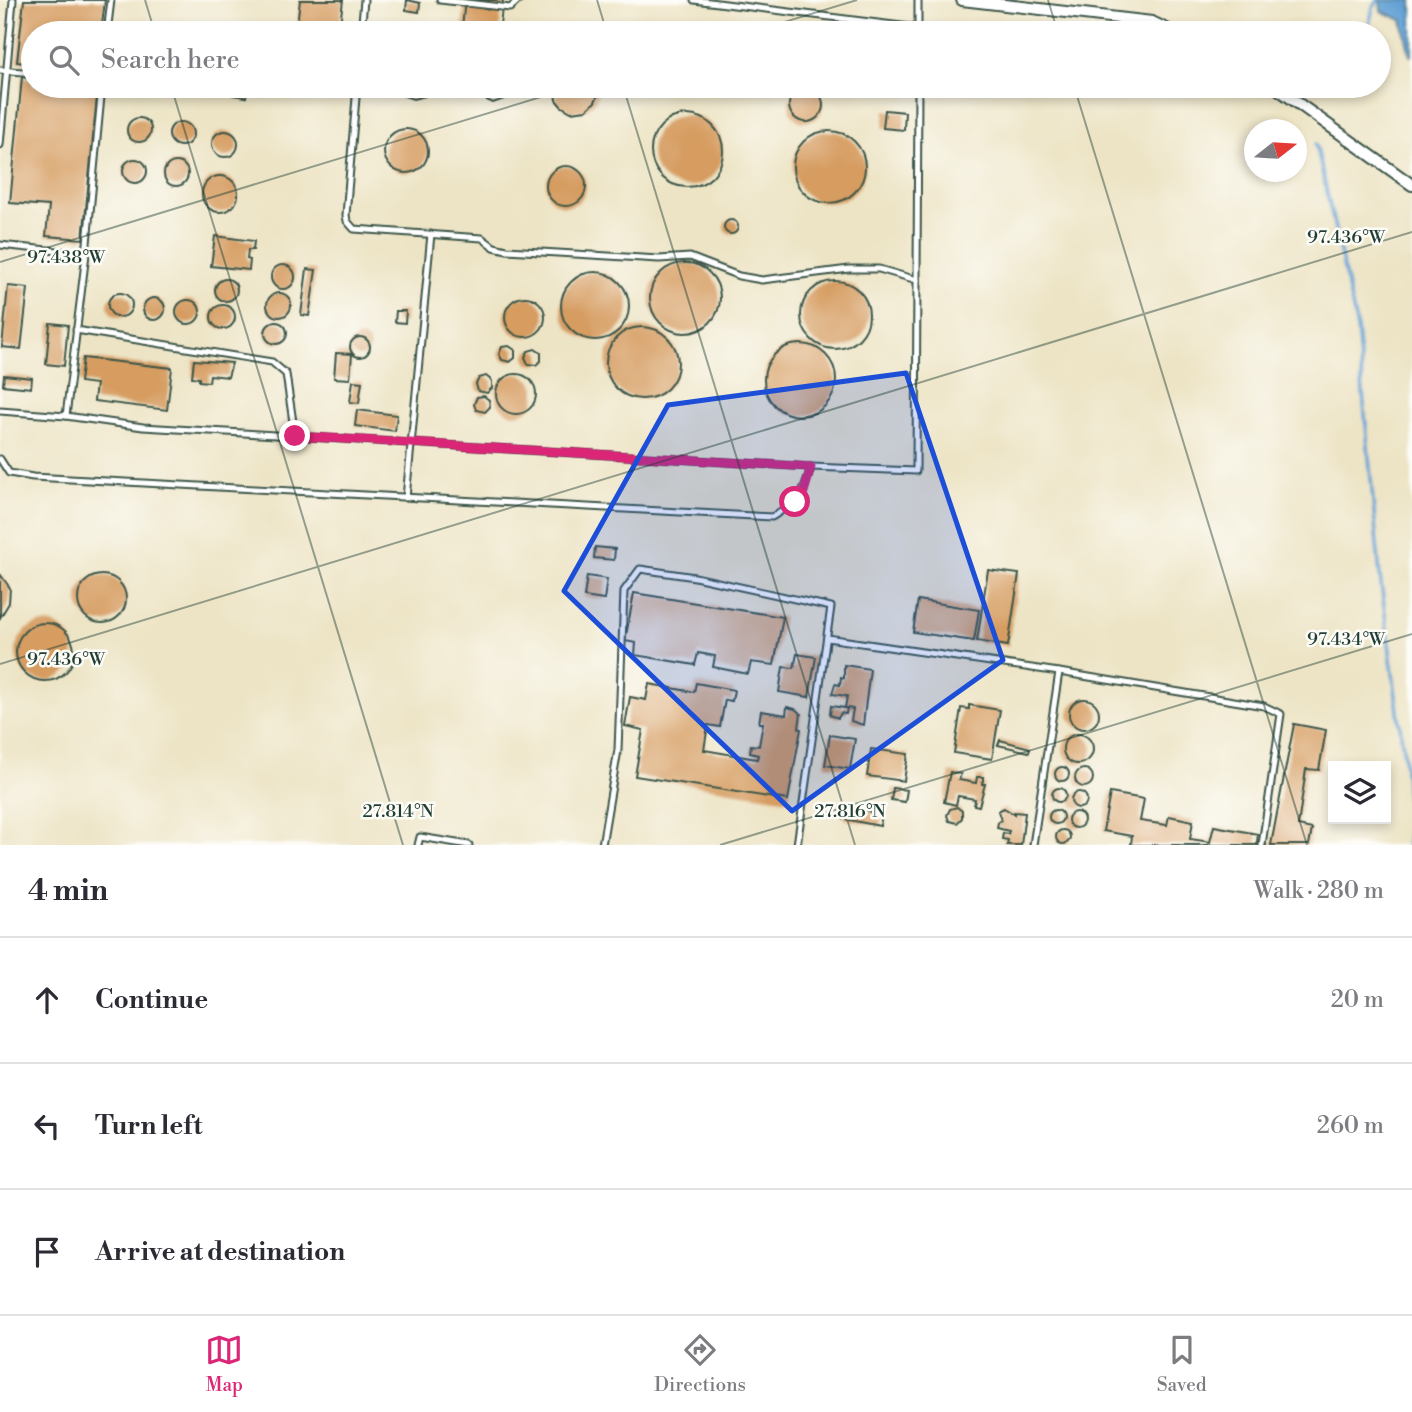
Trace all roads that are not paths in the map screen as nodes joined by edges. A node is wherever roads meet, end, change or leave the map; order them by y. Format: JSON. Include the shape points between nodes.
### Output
{"nodes":[{"id":1,"x":13,"y":0,"type":"edge"},
{"id":2,"x":111,"y":0,"type":"edge"},
{"id":3,"x":364,"y":0,"type":"edge"},
{"id":4,"x":440,"y":0,"type":"edge"},
{"id":5,"x":519,"y":0,"type":"edge"},
{"id":6,"x":694,"y":0,"type":"edge"},
{"id":7,"x":918,"y":0,"type":"edge"},
{"id":8,"x":962,"y":0,"type":"edge"},
{"id":9,"x":108,"y":21,"type":"edge"},
{"id":10,"x":362,"y":21,"type":"edge"},
{"id":11,"x":851,"y":21,"type":"edge"},
{"id":12,"x":918,"y":21,"type":"edge"},
{"id":13,"x":1143,"y":21,"type":"edge"},
{"id":14,"x":3,"y":71,"type":"edge"},
{"id":15,"x":21,"y":72,"type":"edge"},
{"id":16,"x":101,"y":98,"type":"edge"},
{"id":17,"x":356,"y":98,"type":"edge"},
{"id":18,"x":918,"y":98,"type":"edge"},
{"id":19,"x":1291,"y":98,"type":"edge"},
{"id":20,"x":0,"y":145,"type":"edge"},
{"id":21,"x":1412,"y":185,"type":"edge"},
{"id":22,"x":431,"y":234,"type":"junction"},
{"id":23,"x":0,"y":245,"type":"edge"},
{"id":24,"x":86,"y":254,"type":"junction"},
{"id":25,"x":917,"y":280,"type":"junction"},
{"id":26,"x":76,"y":330,"type":"junction"},
{"id":27,"x":0,"y":411,"type":"edge"},
{"id":28,"x":66,"y":416,"type":"junction"},
{"id":29,"x":295,"y":436,"type":"junction"},
{"id":30,"x":411,"y":443,"type":"junction"},
{"id":31,"x":0,"y":458,"type":"edge"},
{"id":32,"x":811,"y":467,"type":"junction"},
{"id":33,"x":406,"y":498,"type":"junction"},
{"id":34,"x":827,"y":638,"type":"junction"},
{"id":35,"x":1059,"y":672,"type":"junction"},
{"id":36,"x":418,"y":845,"type":"edge"},
{"id":37,"x":469,"y":845,"type":"edge"},
{"id":38,"x":602,"y":845,"type":"edge"},
{"id":39,"x":797,"y":845,"type":"edge"},
{"id":40,"x":1033,"y":845,"type":"edge"},
{"id":41,"x":1262,"y":845,"type":"edge"}],
"edges":[{"from":1,"to":14,"type":"lane"},
{"from":2,"to":9,"type":"lane"},
{"from":3,"to":10,"type":"lane"},
{"from":4,"to":5,"type":"lane","via":[[510,8]]},
{"from":6,"to":11,"type":"lane"},
{"from":7,"to":12,"type":"lane"},
{"from":8,"to":13,"type":"street"},
{"from":14,"to":15,"type":"lane"},
{"from":14,"to":20,"type":"lane"},
{"from":16,"to":24,"type":"lane"},
{"from":17,"to":22,"type":"lane","via":[[347,221],[354,229]]},
{"from":18,"to":25,"type":"lane"},
{"from":19,"to":21,"type":"street"},
{"from":22,"to":25,"type":"lane","via":[[482,237],[507,250],[690,257],[762,280],[849,269],[878,269]]},
{"from":22,"to":30,"type":"lane"},
{"from":23,"to":24,"type":"lane"},
{"from":24,"to":26,"type":"lane"},
{"from":25,"to":32,"type":"lane","via":[[916,471]]},
{"from":26,"to":28,"type":"lane"},
{"from":26,"to":29,"type":"lane","via":[[272,362],[286,374]]},
{"from":27,"to":28,"type":"lane"},
{"from":28,"to":29,"type":"lane","via":[[143,427]]},
{"from":29,"to":30,"type":"lane"},
{"from":30,"to":32,"type":"lane"},
{"from":30,"to":33,"type":"lane"},
{"from":31,"to":33,"type":"lane","via":[[9,473],[33,478]]},
{"from":32,"to":33,"type":"lane","via":[[804,492],[772,517]]},
{"from":34,"to":35,"type":"lane"},
{"from":34,"to":38,"type":"lane","via":[[831,607],[640,569],[624,591],[618,750]]},
{"from":34,"to":39,"type":"lane"},
{"from":35,"to":40,"type":"lane"},
{"from":35,"to":41,"type":"lane","via":[[1264,706],[1282,714]]},
{"from":36,"to":37,"type":"lane","via":[[420,837]]}]}
